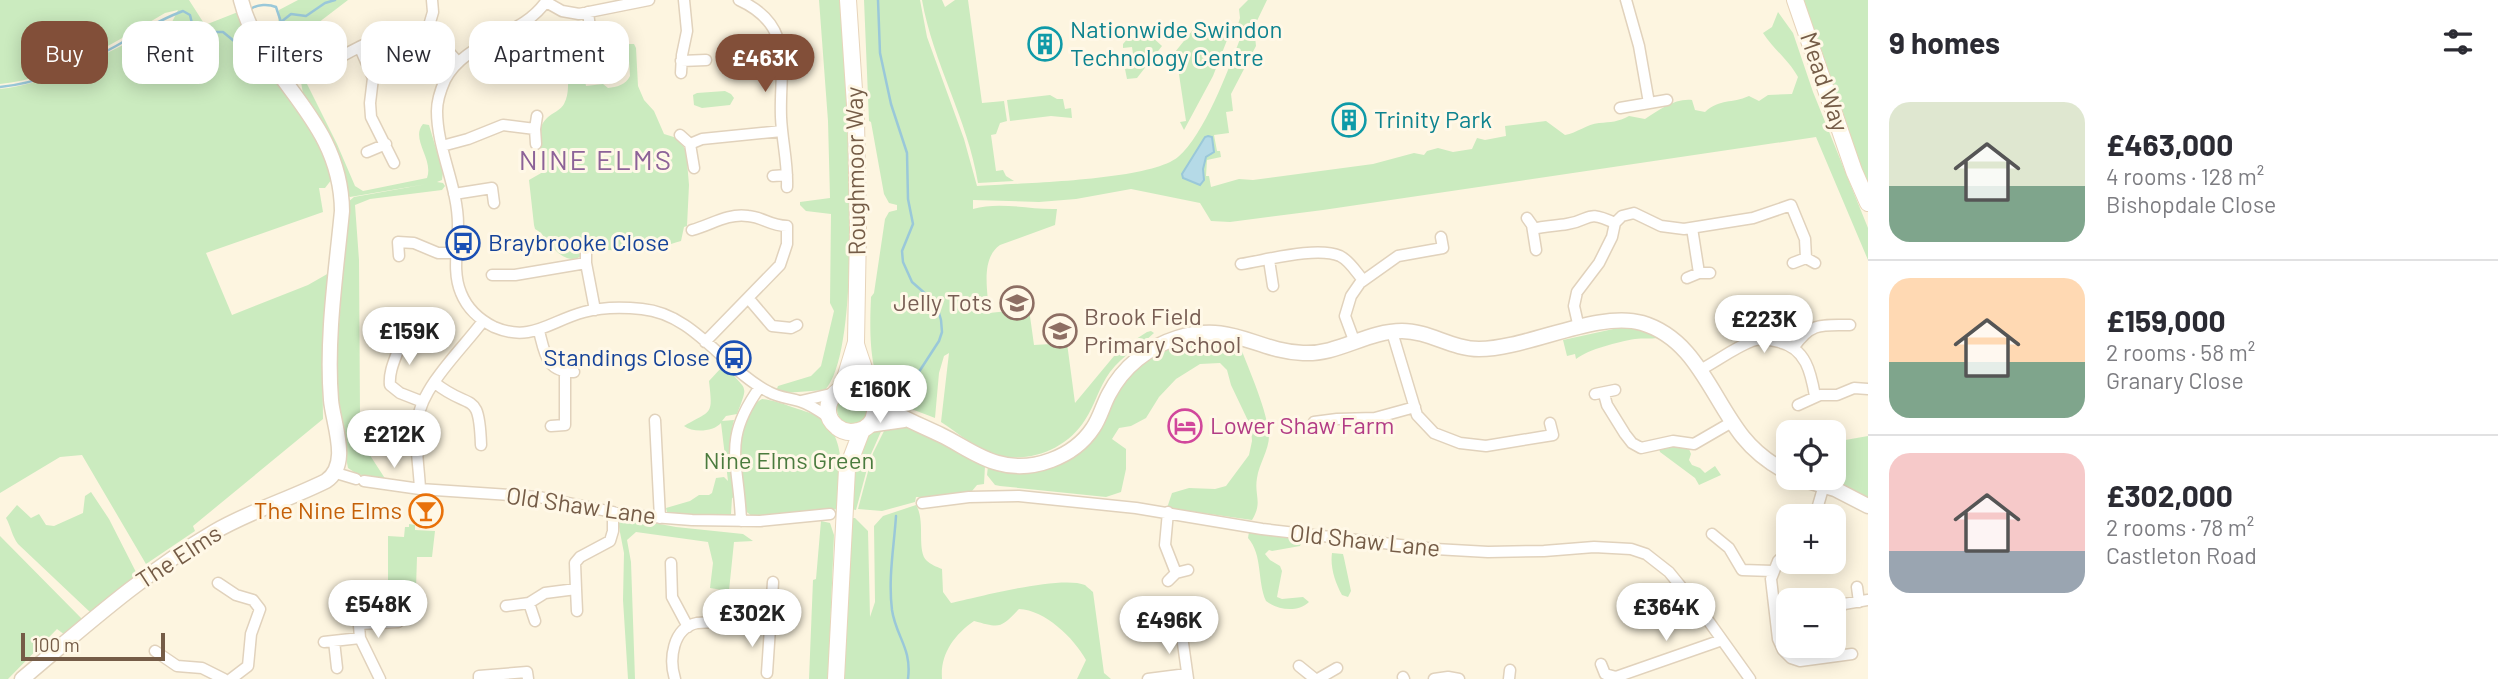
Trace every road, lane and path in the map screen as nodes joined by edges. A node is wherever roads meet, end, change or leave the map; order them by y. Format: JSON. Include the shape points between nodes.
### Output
{"nodes":[{"id":1,"x":241,"y":0,"type":"edge"},
{"id":2,"x":432,"y":0,"type":"edge"},
{"id":3,"x":649,"y":0,"type":"edge"},
{"id":4,"x":684,"y":0,"type":"edge"},
{"id":5,"x":739,"y":0,"type":"edge"},
{"id":6,"x":848,"y":0,"type":"edge"},
{"id":7,"x":1626,"y":0,"type":"edge"},
{"id":8,"x":1795,"y":0,"type":"edge"},
{"id":9,"x":547,"y":1,"type":"edge"},
{"id":10,"x":588,"y":12,"type":"junction"},
{"id":11,"x":430,"y":21,"type":"edge"},
{"id":12,"x":589,"y":21,"type":"edge"},
{"id":13,"x":360,"y":48,"type":"joint"},
{"id":14,"x":347,"y":54,"type":"edge"},
{"id":15,"x":455,"y":59,"type":"edge"},
{"id":16,"x":706,"y":60,"type":"dead end"},
{"id":17,"x":458,"y":62,"type":"junction"},
{"id":18,"x":1667,"y":100,"type":"dead end"},
{"id":19,"x":1649,"y":103,"type":"junction"},
{"id":20,"x":1620,"y":108,"type":"dead end"},
{"id":21,"x":537,"y":116,"type":"dead end"},
{"id":22,"x":536,"y":129,"type":"junction"},
{"id":23,"x":782,"y":131,"type":"junction"},
{"id":24,"x":680,"y":135,"type":"dead end"},
{"id":25,"x":386,"y":144,"type":"junction"},
{"id":26,"x":537,"y":144,"type":"dead end"},
{"id":27,"x":690,"y":144,"type":"junction"},
{"id":28,"x":442,"y":146,"type":"junction"},
{"id":29,"x":367,"y":152,"type":"dead end"},
{"id":30,"x":394,"y":163,"type":"dead end"},
{"id":31,"x":694,"y":168,"type":"dead end"},
{"id":32,"x":773,"y":176,"type":"dead end"},
{"id":33,"x":454,"y":194,"type":"junction"},
{"id":34,"x":494,"y":203,"type":"dead end"},
{"id":35,"x":1868,"y":203,"type":"edge"},
{"id":36,"x":787,"y":214,"type":"dead end"},
{"id":37,"x":1615,"y":223,"type":"junction"},
{"id":38,"x":787,"y":226,"type":"junction"},
{"id":39,"x":1692,"y":228,"type":"junction"},
{"id":40,"x":692,"y":230,"type":"dead end"},
{"id":41,"x":1441,"y":237,"type":"dead end"},
{"id":42,"x":586,"y":248,"type":"dead end"},
{"id":43,"x":1536,"y":250,"type":"dead end"},
{"id":44,"x":456,"y":253,"type":"junction"},
{"id":45,"x":399,"y":256,"type":"dead end"},
{"id":46,"x":1269,"y":260,"type":"junction"},
{"id":47,"x":586,"y":262,"type":"junction"},
{"id":48,"x":1793,"y":262,"type":"dead end"},
{"id":49,"x":1241,"y":264,"type":"dead end"},
{"id":50,"x":492,"y":275,"type":"dead end"},
{"id":51,"x":515,"y":275,"type":"junction"},
{"id":52,"x":1688,"y":278,"type":"dead end"},
{"id":53,"x":1363,"y":280,"type":"junction"},
{"id":54,"x":1273,"y":286,"type":"dead end"},
{"id":55,"x":517,"y":288,"type":"dead end"},
{"id":56,"x":748,"y":299,"type":"junction"},
{"id":57,"x":595,"y":310,"type":"junction"},
{"id":58,"x":484,"y":321,"type":"junction"},
{"id":59,"x":797,"y":325,"type":"dead end"},
{"id":60,"x":1850,"y":325,"type":"dead end"},
{"id":61,"x":1579,"y":328,"type":"junction"},
{"id":62,"x":539,"y":331,"type":"junction"},
{"id":63,"x":402,"y":332,"type":"dead end"},
{"id":64,"x":1392,"y":332,"type":"junction"},
{"id":65,"x":705,"y":342,"type":"junction"},
{"id":66,"x":856,"y":342,"type":"junction"},
{"id":67,"x":1355,"y":343,"type":"junction"},
{"id":68,"x":1794,"y":347,"type":"junction"},
{"id":69,"x":1700,"y":370,"type":"junction"},
{"id":70,"x":435,"y":383,"type":"junction"},
{"id":71,"x":760,"y":387,"type":"junction"},
{"id":72,"x":1868,"y":389,"type":"edge"},
{"id":73,"x":839,"y":390,"type":"junction"},
{"id":74,"x":1605,"y":393,"type":"dead end"},
{"id":75,"x":1815,"y":396,"type":"junction"},
{"id":76,"x":873,"y":399,"type":"junction"},
{"id":77,"x":801,"y":401,"type":"junction"},
{"id":78,"x":423,"y":402,"type":"junction"},
{"id":79,"x":1798,"y":405,"type":"dead end"},
{"id":80,"x":1323,"y":407,"type":"dead end"},
{"id":81,"x":1415,"y":407,"type":"junction"},
{"id":82,"x":655,"y":420,"type":"dead end"},
{"id":83,"x":904,"y":420,"type":"junction"},
{"id":84,"x":1732,"y":422,"type":"junction"},
{"id":85,"x":834,"y":423,"type":"junction"},
{"id":86,"x":1550,"y":423,"type":"dead end"},
{"id":87,"x":551,"y":426,"type":"dead end"},
{"id":88,"x":865,"y":428,"type":"junction"},
{"id":89,"x":481,"y":445,"type":"dead end"},
{"id":90,"x":1776,"y":465,"type":"edge"},
{"id":91,"x":847,"y":469,"type":"junction"},
{"id":92,"x":336,"y":473,"type":"junction"},
{"id":93,"x":420,"y":489,"type":"junction"},
{"id":94,"x":1838,"y":490,"type":"edge"},
{"id":95,"x":922,"y":503,"type":"dead end"},
{"id":96,"x":1868,"y":506,"type":"edge"},
{"id":97,"x":614,"y":512,"type":"junction"},
{"id":98,"x":1168,"y":512,"type":"junction"},
{"id":99,"x":830,"y":514,"type":"dead end"},
{"id":100,"x":660,"y":518,"type":"junction"},
{"id":101,"x":741,"y":521,"type":"junction"},
{"id":102,"x":1720,"y":535,"type":"dead end"},
{"id":103,"x":671,"y":563,"type":"dead end"},
{"id":104,"x":1776,"y":565,"type":"edge"},
{"id":105,"x":1188,"y":570,"type":"dead end"},
{"id":106,"x":1773,"y":571,"type":"junction"},
{"id":107,"x":773,"y":582,"type":"dead end"},
{"id":108,"x":218,"y":583,"type":"dead end"},
{"id":109,"x":370,"y":587,"type":"dead end"},
{"id":110,"x":1857,"y":587,"type":"dead end"},
{"id":111,"x":576,"y":589,"type":"junction"},
{"id":112,"x":399,"y":596,"type":"dead end"},
{"id":113,"x":1864,"y":601,"type":"edge"},
{"id":114,"x":529,"y":603,"type":"junction"},
{"id":115,"x":1846,"y":604,"type":"edge"},
{"id":116,"x":506,"y":606,"type":"dead end"},
{"id":117,"x":577,"y":611,"type":"dead end"},
{"id":118,"x":535,"y":621,"type":"dead end"},
{"id":119,"x":1776,"y":623,"type":"edge"},
{"id":120,"x":359,"y":624,"type":"junction"},
{"id":121,"x":688,"y":627,"type":"junction"},
{"id":122,"x":770,"y":628,"type":"junction"},
{"id":123,"x":1181,"y":629,"type":"dead end"},
{"id":124,"x":360,"y":638,"type":"junction"},
{"id":125,"x":1722,"y":639,"type":"junction"},
{"id":126,"x":155,"y":651,"type":"dead end"},
{"id":127,"x":1846,"y":654,"type":"edge"},
{"id":128,"x":1852,"y":654,"type":"dead end"},
{"id":129,"x":1791,"y":658,"type":"edge"},
{"id":130,"x":1820,"y":658,"type":"edge"},
{"id":131,"x":527,"y":660,"type":"dead end"},
{"id":132,"x":1601,"y":664,"type":"dead end"},
{"id":133,"x":1299,"y":666,"type":"dead end"},
{"id":134,"x":337,"y":668,"type":"dead end"},
{"id":135,"x":1337,"y":668,"type":"dead end"},
{"id":136,"x":767,"y":673,"type":"dead end"},
{"id":137,"x":527,"y":676,"type":"edge"},
{"id":138,"x":1188,"y":677,"type":"edge"},
{"id":139,"x":22,"y":679,"type":"edge"},
{"id":140,"x":223,"y":679,"type":"edge"},
{"id":141,"x":231,"y":679,"type":"edge"},
{"id":142,"x":380,"y":679,"type":"edge"},
{"id":143,"x":480,"y":679,"type":"edge"},
{"id":144,"x":675,"y":679,"type":"edge"},
{"id":145,"x":836,"y":679,"type":"edge"},
{"id":146,"x":1147,"y":679,"type":"edge"},
{"id":147,"x":1317,"y":679,"type":"edge"},
{"id":148,"x":1434,"y":679,"type":"edge"},
{"id":149,"x":1459,"y":679,"type":"edge"},
{"id":150,"x":1750,"y":679,"type":"edge"}],
"edges":[{"from":1,"to":92,"type":"street","via":[[254,34],[317,125],[340,187],[330,372],[339,457]]},
{"from":2,"to":11,"type":"street"},
{"from":3,"to":10,"type":"street"},
{"from":4,"to":16,"type":"street","via":[[687,38],[681,67]]},
{"from":5,"to":23,"type":"street","via":[[757,9],[780,45]]},
{"from":6,"to":66,"type":"main road","name":"Roughmoor Way","via":[[858,184]]},
{"from":7,"to":19,"type":"street"},
{"from":8,"to":35,"type":"main road","name":"Mead Way"},
{"from":9,"to":10,"type":"street","via":[[567,13]]},
{"from":9,"to":17,"type":"street","via":[[530,19]]},
{"from":10,"to":12,"type":"street"},
{"from":13,"to":14,"type":"street"},
{"from":13,"to":25,"type":"street","via":[[373,78],[370,111]]},
{"from":15,"to":17,"type":"street"},
{"from":17,"to":28,"type":"street","via":[[439,98]]},
{"from":18,"to":19,"type":"street"},
{"from":19,"to":20,"type":"street"},
{"from":21,"to":22,"type":"street"},
{"from":22,"to":26,"type":"street"},
{"from":22,"to":28,"type":"street","via":[[503,125]]},
{"from":23,"to":27,"type":"street"},
{"from":23,"to":32,"type":"street","via":[[787,181]]},
{"from":24,"to":27,"type":"street"},
{"from":25,"to":29,"type":"street"},
{"from":25,"to":30,"type":"street"},
{"from":27,"to":31,"type":"street"},
{"from":28,"to":33,"type":"street"},
{"from":33,"to":34,"type":"street","via":[[492,188]]},
{"from":33,"to":44,"type":"street"},
{"from":36,"to":38,"type":"street"},
{"from":37,"to":39,"type":"street","via":[[1634,213],[1669,228]]},
{"from":37,"to":43,"type":"street","via":[[1591,215],[1566,224],[1530,224]]},
{"from":37,"to":61,"type":"street","via":[[1604,254],[1576,296]]},
{"from":38,"to":40,"type":"street","via":[[738,215]]},
{"from":38,"to":56,"type":"street","via":[[782,262]]},
{"from":39,"to":48,"type":"street","via":[[1753,218],[1788,200],[1811,261]]},
{"from":39,"to":52,"type":"street","via":[[1705,273]]},
{"from":41,"to":53,"type":"street","via":[[1443,248],[1398,256]]},
{"from":42,"to":47,"type":"street"},
{"from":44,"to":45,"type":"street","via":[[438,253],[397,236]]},
{"from":44,"to":58,"type":"street","via":[[461,294]]},
{"from":46,"to":49,"type":"street"},
{"from":46,"to":53,"type":"street","via":[[1333,254],[1346,260]]},
{"from":46,"to":54,"type":"street"},
{"from":47,"to":51,"type":"street"},
{"from":47,"to":57,"type":"street"},
{"from":50,"to":51,"type":"street"},
{"from":51,"to":55,"type":"street"},
{"from":53,"to":67,"type":"street","via":[[1351,296],[1345,316]]},
{"from":56,"to":59,"type":"street","via":[[772,326]]},
{"from":56,"to":65,"type":"street"},
{"from":57,"to":62,"type":"street"},
{"from":57,"to":65,"type":"street","via":[[661,312]]},
{"from":58,"to":62,"type":"street","via":[[518,333]]},
{"from":58,"to":70,"type":"street"},
{"from":60,"to":68,"type":"street","via":[[1814,326]]},
{"from":61,"to":64,"type":"street","via":[[1481,349],[1411,332]]},
{"from":61,"to":69,"type":"street","via":[[1617,320],[1646,324],[1679,344]]},
{"from":62,"to":87,"type":"street","via":[[551,365],[570,372],[570,427]]},
{"from":63,"to":78,"type":"street","via":[[390,385]]},
{"from":64,"to":67,"type":"street"},
{"from":64,"to":81,"type":"street"},
{"from":65,"to":71,"type":"street"},
{"from":66,"to":73,"type":"main road","name":"Roughmoor Way"},
{"from":66,"to":76,"type":"main road","name":"Roughmoor Way"},
{"from":67,"to":83,"type":"street","via":[[1305,354],[1222,332],[1170,340],[1127,368],[1079,445],[1037,463],[997,463]]},
{"from":68,"to":69,"type":"street","via":[[1756,340]]},
{"from":68,"to":75,"type":"street","via":[[1808,367]]},
{"from":69,"to":84,"type":"street"},
{"from":70,"to":78,"type":"street"},
{"from":70,"to":89,"type":"street","via":[[475,406]]},
{"from":71,"to":77,"type":"street"},
{"from":71,"to":101,"type":"street","via":[[740,419],[735,441]]},
{"from":72,"to":75,"type":"street"},
{"from":73,"to":76,"type":"main road","via":[[862,388]]},
{"from":73,"to":77,"type":"street"},
{"from":73,"to":85,"type":"main road","name":"Roughmoor Way","via":[[828,408]]},
{"from":74,"to":84,"type":"street","via":[[1626,437],[1641,448],[1673,441],[1694,444]]},
{"from":75,"to":79,"type":"street"},
{"from":76,"to":83,"type":"street"},
{"from":76,"to":88,"type":"main road","name":"Roughmoor Way","via":[[874,416]]},
{"from":77,"to":85,"type":"street"},
{"from":78,"to":93,"type":"street","via":[[417,430]]},
{"from":80,"to":81,"type":"street","via":[[1320,421],[1375,418]]},
{"from":81,"to":86,"type":"street","via":[[1420,421],[1434,433],[1470,445],[1553,435]]},
{"from":82,"to":100,"type":"street"},
{"from":83,"to":88,"type":"street"},
{"from":84,"to":90,"type":"street","via":[[1755,450]]},
{"from":85,"to":88,"type":"main road","via":[[850,432]]},
{"from":85,"to":91,"type":"main road","name":"Roughmoor Way"},
{"from":88,"to":91,"type":"main road","name":"Roughmoor Way"},
{"from":91,"to":145,"type":"main road","name":"Roughmoor Way"},
{"from":92,"to":93,"type":"street"},
{"from":92,"to":139,"type":"street","name":"The Elms","via":[[232,522],[186,550],[120,597]]},
{"from":93,"to":97,"type":"street","name":"Old Shaw Lane","via":[[539,497]]},
{"from":94,"to":96,"type":"street"},
{"from":95,"to":98,"type":"street","name":"Old Shaw Lane","via":[[1001,495]]},
{"from":97,"to":100,"type":"street","name":"Old Shaw Lane"},
{"from":97,"to":111,"type":"street","via":[[610,541],[575,563]]},
{"from":98,"to":105,"type":"street","via":[[1165,545],[1172,577]]},
{"from":98,"to":125,"type":"street","name":"Old Shaw Lane","via":[[1262,529],[1435,549],[1630,549],[1646,554],[1669,572]]},
{"from":99,"to":101,"type":"street","name":"Old Shaw Lane"},
{"from":100,"to":101,"type":"street","name":"Old Shaw Lane"},
{"from":102,"to":106,"type":"street","via":[[1742,570]]},
{"from":103,"to":121,"type":"street","via":[[670,592]]},
{"from":104,"to":106,"type":"street"},
{"from":106,"to":119,"type":"street"},
{"from":107,"to":122,"type":"street"},
{"from":108,"to":141,"type":"street","via":[[236,596],[253,600],[260,609],[251,634],[248,666]]},
{"from":109,"to":120,"type":"street","via":[[356,587]]},
{"from":110,"to":113,"type":"street"},
{"from":111,"to":114,"type":"street","via":[[545,593]]},
{"from":111,"to":117,"type":"street"},
{"from":112,"to":120,"type":"street","via":[[398,627]]},
{"from":113,"to":115,"type":"street"},
{"from":114,"to":116,"type":"street"},
{"from":114,"to":118,"type":"street"},
{"from":120,"to":124,"type":"street"},
{"from":121,"to":122,"type":"street","via":[[700,623]]},
{"from":121,"to":144,"type":"street","via":[[674,648]]},
{"from":122,"to":136,"type":"street"},
{"from":123,"to":138,"type":"street"},
{"from":124,"to":134,"type":"street","via":[[329,642]]},
{"from":124,"to":142,"type":"street"},
{"from":125,"to":132,"type":"street","via":[[1616,677],[1605,674]]},
{"from":125,"to":150,"type":"street","name":"Old Shaw Lane"},
{"from":126,"to":140,"type":"street","via":[[177,666],[202,668]]},
{"from":127,"to":128,"type":"street"},
{"from":129,"to":130,"type":"street"},
{"from":131,"to":137,"type":"street"},
{"from":133,"to":147,"type":"street"},
{"from":135,"to":147,"type":"street"},
{"from":137,"to":143,"type":"street"},
{"from":138,"to":146,"type":"street"},
{"from":148,"to":149,"type":"street"}]}
